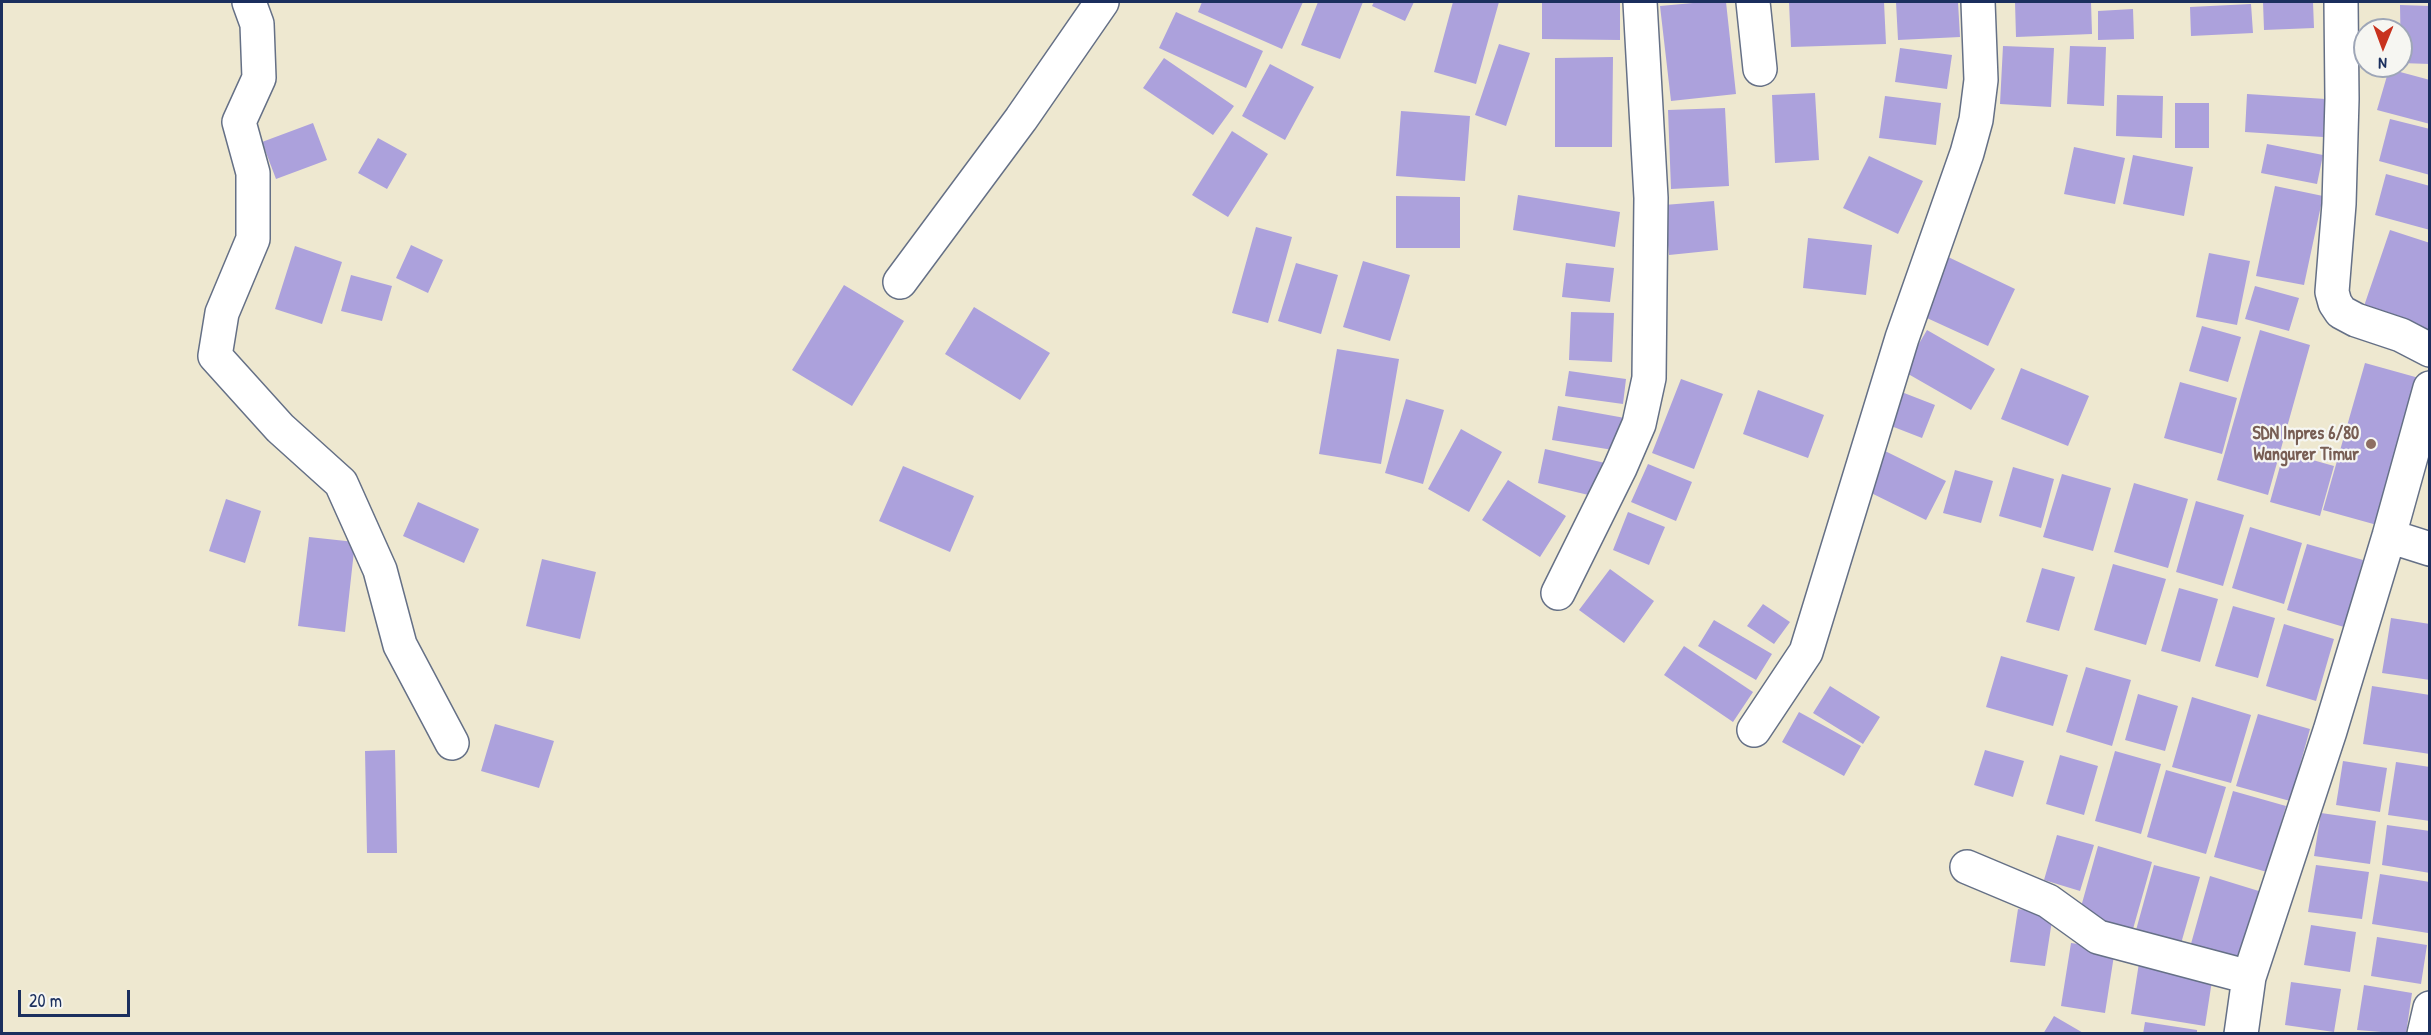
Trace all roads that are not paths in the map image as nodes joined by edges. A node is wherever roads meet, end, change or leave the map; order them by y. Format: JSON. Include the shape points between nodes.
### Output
{"nodes":[{"id":1,"x":249,"y":2,"type":"edge"},
{"id":2,"x":1102,"y":2,"type":"edge"},
{"id":3,"x":1641,"y":2,"type":"edge"},
{"id":4,"x":1753,"y":2,"type":"edge"},
{"id":5,"x":1978,"y":2,"type":"edge"},
{"id":6,"x":2341,"y":2,"type":"edge"},
{"id":7,"x":1760,"y":69,"type":"dead end"},
{"id":8,"x":900,"y":282,"type":"dead end"},
{"id":9,"x":2430,"y":350,"type":"edge"},
{"id":10,"x":2430,"y":388,"type":"edge"},
{"id":11,"x":2389,"y":536,"type":"junction"},
{"id":12,"x":2430,"y":549,"type":"edge"},
{"id":13,"x":1558,"y":593,"type":"dead end"},
{"id":14,"x":1754,"y":730,"type":"dead end"},
{"id":15,"x":452,"y":743,"type":"dead end"},
{"id":16,"x":1967,"y":867,"type":"dead end"},
{"id":17,"x":2249,"y":977,"type":"junction"},
{"id":18,"x":2430,"y":1008,"type":"edge"},
{"id":19,"x":2241,"y":1034,"type":"edge"},
{"id":20,"x":2424,"y":1034,"type":"edge"}],
"edges":[{"from":1,"to":15,"type":"street","via":[[257,24],[259,78],[239,122],[253,172],[254,239],[222,313],[214,356],[280,428],[341,483],[380,570],[400,645]]},
{"from":2,"to":8,"type":"street"},
{"from":3,"to":13,"type":"street","via":[[1651,198],[1649,378],[1639,424]]},
{"from":4,"to":7,"type":"street"},
{"from":5,"to":14,"type":"street","via":[[1981,80],[1976,120],[1966,153],[1902,338],[1806,652]]},
{"from":6,"to":9,"type":"street","via":[[2342,99],[2332,292],[2341,312]]},
{"from":10,"to":11,"type":"street"},
{"from":11,"to":12,"type":"street"},
{"from":11,"to":17,"type":"street","via":[[2330,732]]},
{"from":16,"to":17,"type":"street","via":[[2048,901],[2098,937]]},
{"from":17,"to":19,"type":"street"},
{"from":18,"to":20,"type":"street"}]}
